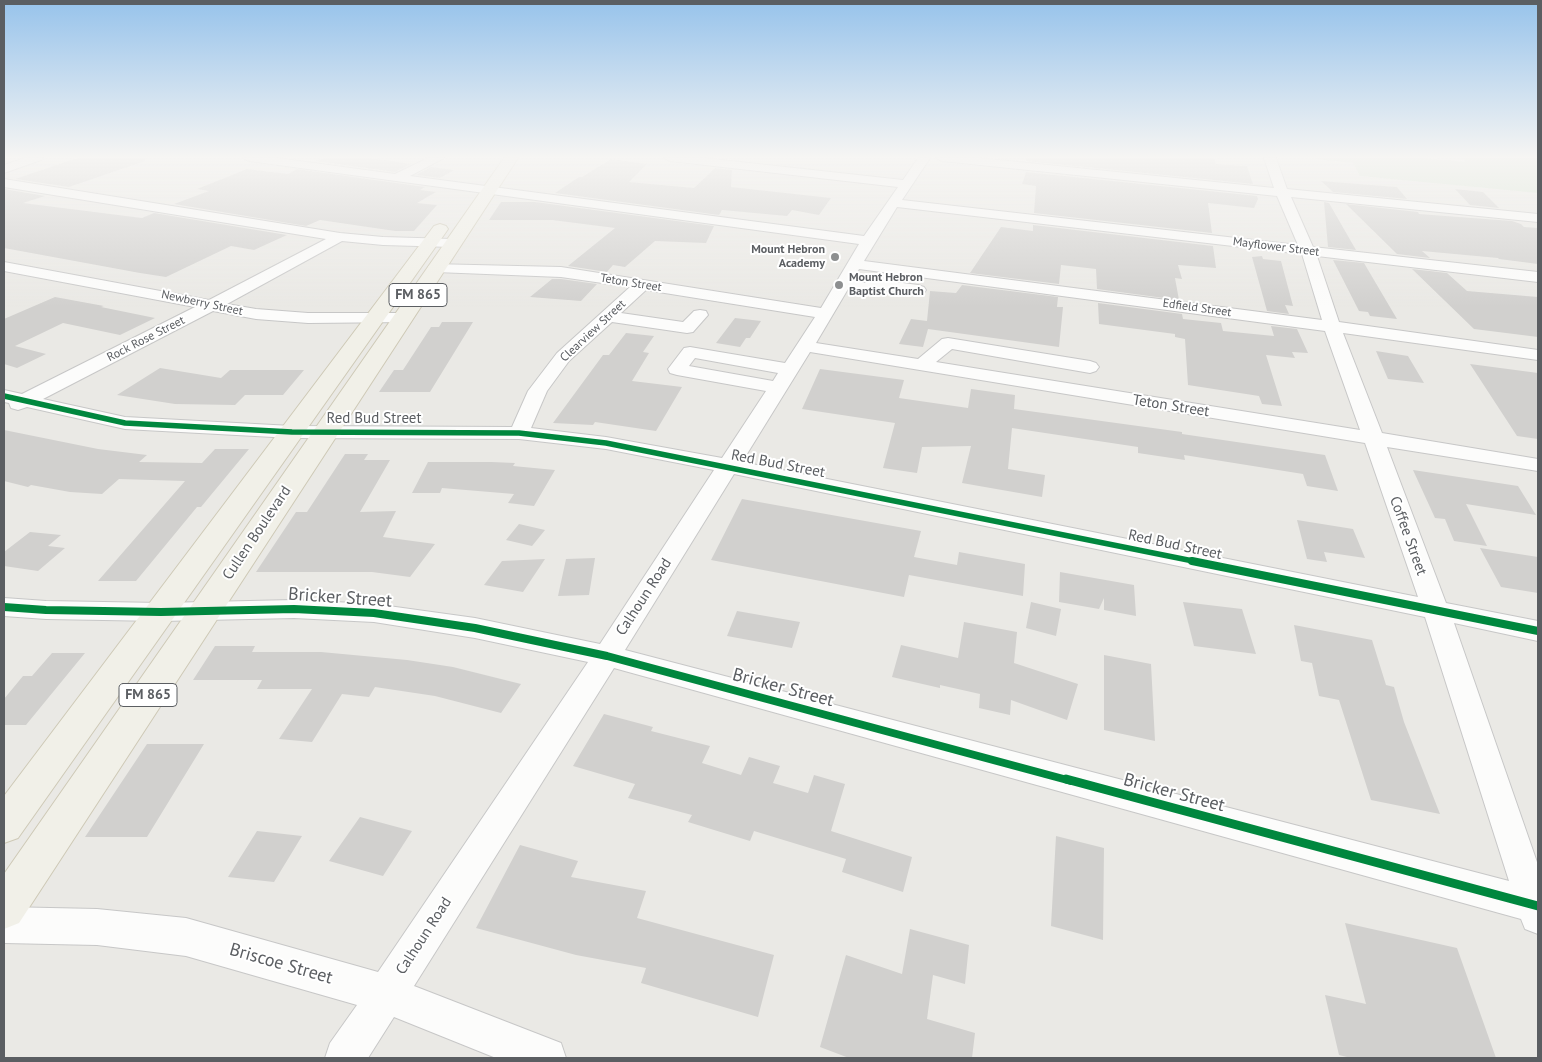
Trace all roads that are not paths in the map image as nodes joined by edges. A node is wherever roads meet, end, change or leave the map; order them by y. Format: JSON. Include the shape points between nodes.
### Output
{"nodes":[{"id":1,"x":157,"y":208,"type":"edge"},
{"id":2,"x":455,"y":208,"type":"edge"},
{"id":3,"x":477,"y":208,"type":"edge"},
{"id":4,"x":614,"y":208,"type":"edge"},
{"id":5,"x":634,"y":208,"type":"edge"},
{"id":6,"x":891,"y":208,"type":"edge"},
{"id":7,"x":997,"y":208,"type":"edge"},
{"id":8,"x":1289,"y":208,"type":"edge"},
{"id":9,"x":1435,"y":208,"type":"edge"},
{"id":10,"x":632,"y":210,"type":"junction"},
{"id":11,"x":1538,"y":218,"type":"edge"},
{"id":12,"x":340,"y":237,"type":"junction"},
{"id":13,"x":868,"y":241,"type":"junction"},
{"id":14,"x":430,"y":243,"type":"junction"},
{"id":15,"x":452,"y":243,"type":"junction"},
{"id":16,"x":1308,"y":251,"type":"junction"},
{"id":17,"x":4,"y":266,"type":"edge"},
{"id":18,"x":412,"y":267,"type":"junction"},
{"id":19,"x":436,"y":267,"type":"junction"},
{"id":20,"x":849,"y":274,"type":"junction"},
{"id":21,"x":1538,"y":278,"type":"edge"},
{"id":22,"x":642,"y":285,"type":"junction"},
{"id":23,"x":914,"y":295,"type":"dead end"},
{"id":24,"x":212,"y":305,"type":"junction"},
{"id":25,"x":614,"y":310,"type":"junction"},
{"id":26,"x":824,"y":313,"type":"junction"},
{"id":27,"x":376,"y":318,"type":"junction"},
{"id":28,"x":402,"y":318,"type":"junction"},
{"id":29,"x":1334,"y":328,"type":"junction"},
{"id":30,"x":803,"y":346,"type":"junction"},
{"id":31,"x":1538,"y":355,"type":"edge"},
{"id":32,"x":921,"y":366,"type":"junction"},
{"id":33,"x":1090,"y":367,"type":"dead end"},
{"id":34,"x":14,"y":399,"type":"edge"},
{"id":35,"x":4,"y":412,"type":"edge"},
{"id":36,"x":292,"y":432,"type":"junction"},
{"id":37,"x":326,"y":432,"type":"junction"},
{"id":38,"x":519,"y":433,"type":"junction"},
{"id":39,"x":1373,"y":438,"type":"junction"},
{"id":40,"x":1538,"y":465,"type":"edge"},
{"id":41,"x":728,"y":466,"type":"junction"},
{"id":42,"x":4,"y":607,"type":"edge"},
{"id":43,"x":1436,"y":610,"type":"junction"},
{"id":44,"x":205,"y":611,"type":"junction"},
{"id":45,"x":161,"y":612,"type":"junction"},
{"id":46,"x":1538,"y":631,"type":"edge"},
{"id":47,"x":606,"y":656,"type":"junction"},
{"id":48,"x":4,"y":826,"type":"edge"},
{"id":49,"x":4,"y":909,"type":"edge"},
{"id":50,"x":1537,"y":909,"type":"edge"},
{"id":51,"x":4,"y":925,"type":"edge"},
{"id":52,"x":386,"y":994,"type":"junction"},
{"id":53,"x":345,"y":1058,"type":"edge"},
{"id":54,"x":546,"y":1058,"type":"edge"}],
"edges":[{"from":1,"to":12,"type":"street"},
{"from":2,"to":14,"type":"main road","name":"Cullen Boulevard","number":"FM 865"},
{"from":3,"to":15,"type":"main road","name":"Cullen Boulevard","number":"FM 865"},
{"from":4,"to":10,"type":"street"},
{"from":5,"to":10,"type":"street"},
{"from":6,"to":13,"type":"street","name":"Calhoun Road"},
{"from":7,"to":16,"type":"street","name":"Mayflower Street"},
{"from":8,"to":16,"type":"street","name":"Coffee Street"},
{"from":9,"to":11,"type":"street"},
{"from":10,"to":13,"type":"street"},
{"from":12,"to":14,"type":"street"},
{"from":12,"to":24,"type":"street","name":"Rock Rose Street"},
{"from":13,"to":20,"type":"street","name":"Calhoun Road"},
{"from":14,"to":15,"type":"street"},
{"from":14,"to":18,"type":"main road","name":"Cullen Boulevard","number":"FM 865"},
{"from":15,"to":19,"type":"main road","name":"Cullen Boulevard","number":"FM 865"},
{"from":16,"to":21,"type":"street","name":"Mayflower Street"},
{"from":16,"to":29,"type":"street","name":"Coffee Street"},
{"from":17,"to":24,"type":"street","name":"Newberry Street"},
{"from":18,"to":19,"type":"main road"},
{"from":18,"to":27,"type":"main road","name":"Cullen Boulevard","number":"FM 865"},
{"from":19,"to":22,"type":"street","name":"Teton Street","via":[[561,272]]},
{"from":19,"to":28,"type":"main road","name":"Cullen Boulevard","number":"FM 865"},
{"from":20,"to":23,"type":"street","via":[[870,288],[867,295]]},
{"from":20,"to":26,"type":"street","name":"Calhoun Road"},
{"from":20,"to":29,"type":"street","name":"Edfield Street","via":[[1199,308]]},
{"from":22,"to":25,"type":"street","name":"Clearview Street"},
{"from":22,"to":26,"type":"street","name":"Teton Street"},
{"from":24,"to":27,"type":"street","name":"Newberry Street","via":[[274,316]]},
{"from":24,"to":34,"type":"street","name":"Rock Rose Street"},
{"from":25,"to":25,"type":"street","via":[[687,328],[700,315]]},
{"from":25,"to":38,"type":"street","name":"Clearview Street","via":[[563,357],[538,391]]},
{"from":26,"to":30,"type":"street","name":"Calhoun Road"},
{"from":27,"to":28,"type":"street","name":"Newberry Street"},
{"from":27,"to":36,"type":"main road","name":"Cullen Boulevard","number":"FM 865"},
{"from":28,"to":37,"type":"main road","name":"Cullen Boulevard","number":"FM 865"},
{"from":29,"to":31,"type":"street","name":"Edfield Street"},
{"from":29,"to":39,"type":"street","name":"Coffee Street"},
{"from":30,"to":32,"type":"street","name":"Teton Street"},
{"from":30,"to":41,"type":"street","name":"Calhoun Road"},
{"from":32,"to":33,"type":"street","via":[[948,343]]},
{"from":32,"to":39,"type":"street","name":"Teton Street"},
{"from":34,"to":35,"type":"street","name":"Rock Rose Street"},
{"from":34,"to":36,"type":"street","name":"Red Bud Street","via":[[125,423]]},
{"from":36,"to":37,"type":"street","name":"Red Bud Street"},
{"from":36,"to":45,"type":"main road","name":"Cullen Boulevard","number":"FM 865"},
{"from":37,"to":38,"type":"street","name":"Red Bud Street"},
{"from":37,"to":44,"type":"main road","name":"Cullen Boulevard","number":"FM 865"},
{"from":38,"to":41,"type":"street","name":"Red Bud Street","via":[[606,443]]},
{"from":39,"to":40,"type":"street","name":"Teton Street"},
{"from":39,"to":43,"type":"street","name":"Coffee Street"},
{"from":41,"to":43,"type":"street","name":"Red Bud Street"},
{"from":41,"to":47,"type":"street","name":"Calhoun Road"},
{"from":42,"to":45,"type":"street","name":"Bricker Street"},
{"from":43,"to":46,"type":"street","name":"Red Bud Street"},
{"from":43,"to":50,"type":"street","name":"Coffee Street"},
{"from":44,"to":45,"type":"street","name":"Bricker Street"},
{"from":44,"to":47,"type":"street","name":"Bricker Street","via":[[294,609],[374,613],[475,628]]},
{"from":44,"to":49,"type":"main road","name":"Cullen Boulevard","number":"FM 865"},
{"from":45,"to":48,"type":"main road","name":"Cullen Boulevard","number":"FM 865"},
{"from":47,"to":50,"type":"street","name":"Bricker Street"},
{"from":47,"to":52,"type":"street","name":"Calhoun Road"},
{"from":51,"to":52,"type":"street","name":"Briscoe Street","via":[[97,927],[186,937]]},
{"from":52,"to":53,"type":"street","name":"Calhoun Road"},
{"from":52,"to":54,"type":"street","name":"Briscoe Street"}]}
